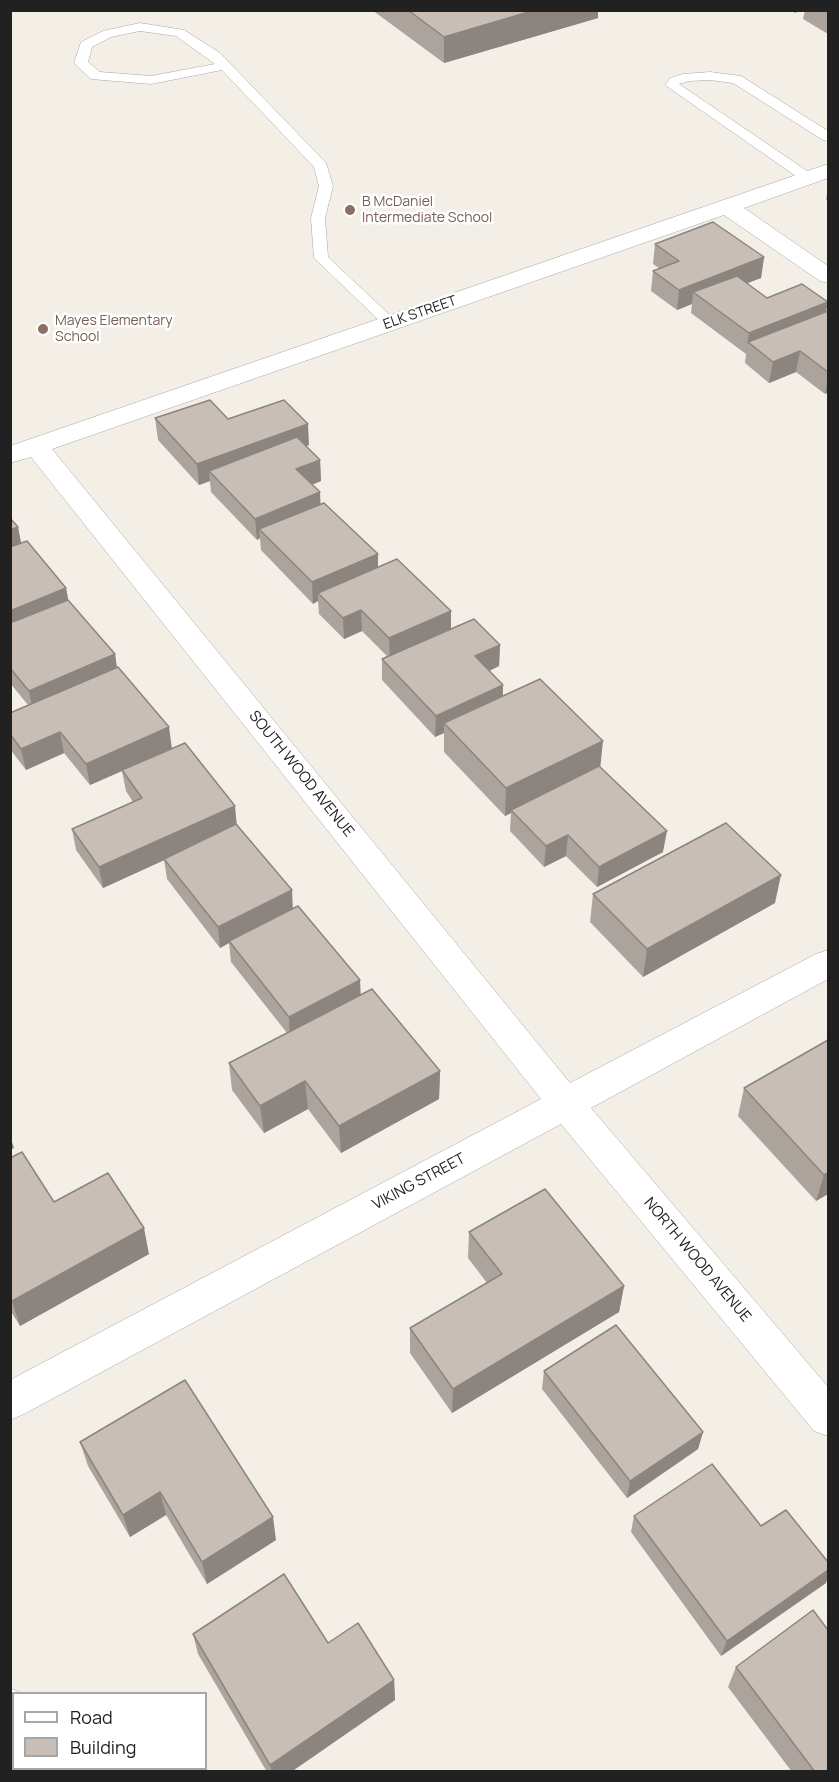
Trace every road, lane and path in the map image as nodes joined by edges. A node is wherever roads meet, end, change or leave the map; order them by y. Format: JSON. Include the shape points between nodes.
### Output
{"nodes":[{"id":1,"x":224,"y":66,"type":"junction"},
{"id":2,"x":828,"y":137,"type":"edge"},
{"id":3,"x":818,"y":174,"type":"edge"},
{"id":4,"x":726,"y":206,"type":"junction"},
{"id":5,"x":828,"y":276,"type":"edge"},
{"id":6,"x":390,"y":323,"type":"junction"},
{"id":7,"x":23,"y":450,"type":"edge"},
{"id":8,"x":828,"y":963,"type":"edge"},
{"id":9,"x":565,"y":1103,"type":"junction"},
{"id":10,"x":10,"y":1401,"type":"edge"},
{"id":11,"x":828,"y":1417,"type":"edge"}],
"edges":[{"from":1,"to":1,"type":"lane","via":[[180,33],[140,27],[107,34],[86,45],[81,63],[96,76],[151,80]]},
{"from":1,"to":6,"type":"lane","via":[[321,166],[326,186],[318,219],[321,258]]},
{"from":2,"to":3,"type":"lane","via":[[736,78],[688,78],[672,85]]},
{"from":3,"to":4,"type":"street","name":"ELK STREET"},
{"from":4,"to":5,"type":"street"},
{"from":4,"to":6,"type":"street","name":"ELK STREET"},
{"from":6,"to":7,"type":"street","name":"ELK STREET"},
{"from":7,"to":9,"type":"street","name":"SOUTH WOOD AVENUE"},
{"from":8,"to":9,"type":"street","name":"VIKING STREET"},
{"from":9,"to":10,"type":"street","name":"VIKING STREET"},
{"from":9,"to":11,"type":"street","name":"NORTH WOOD AVENUE"}]}
